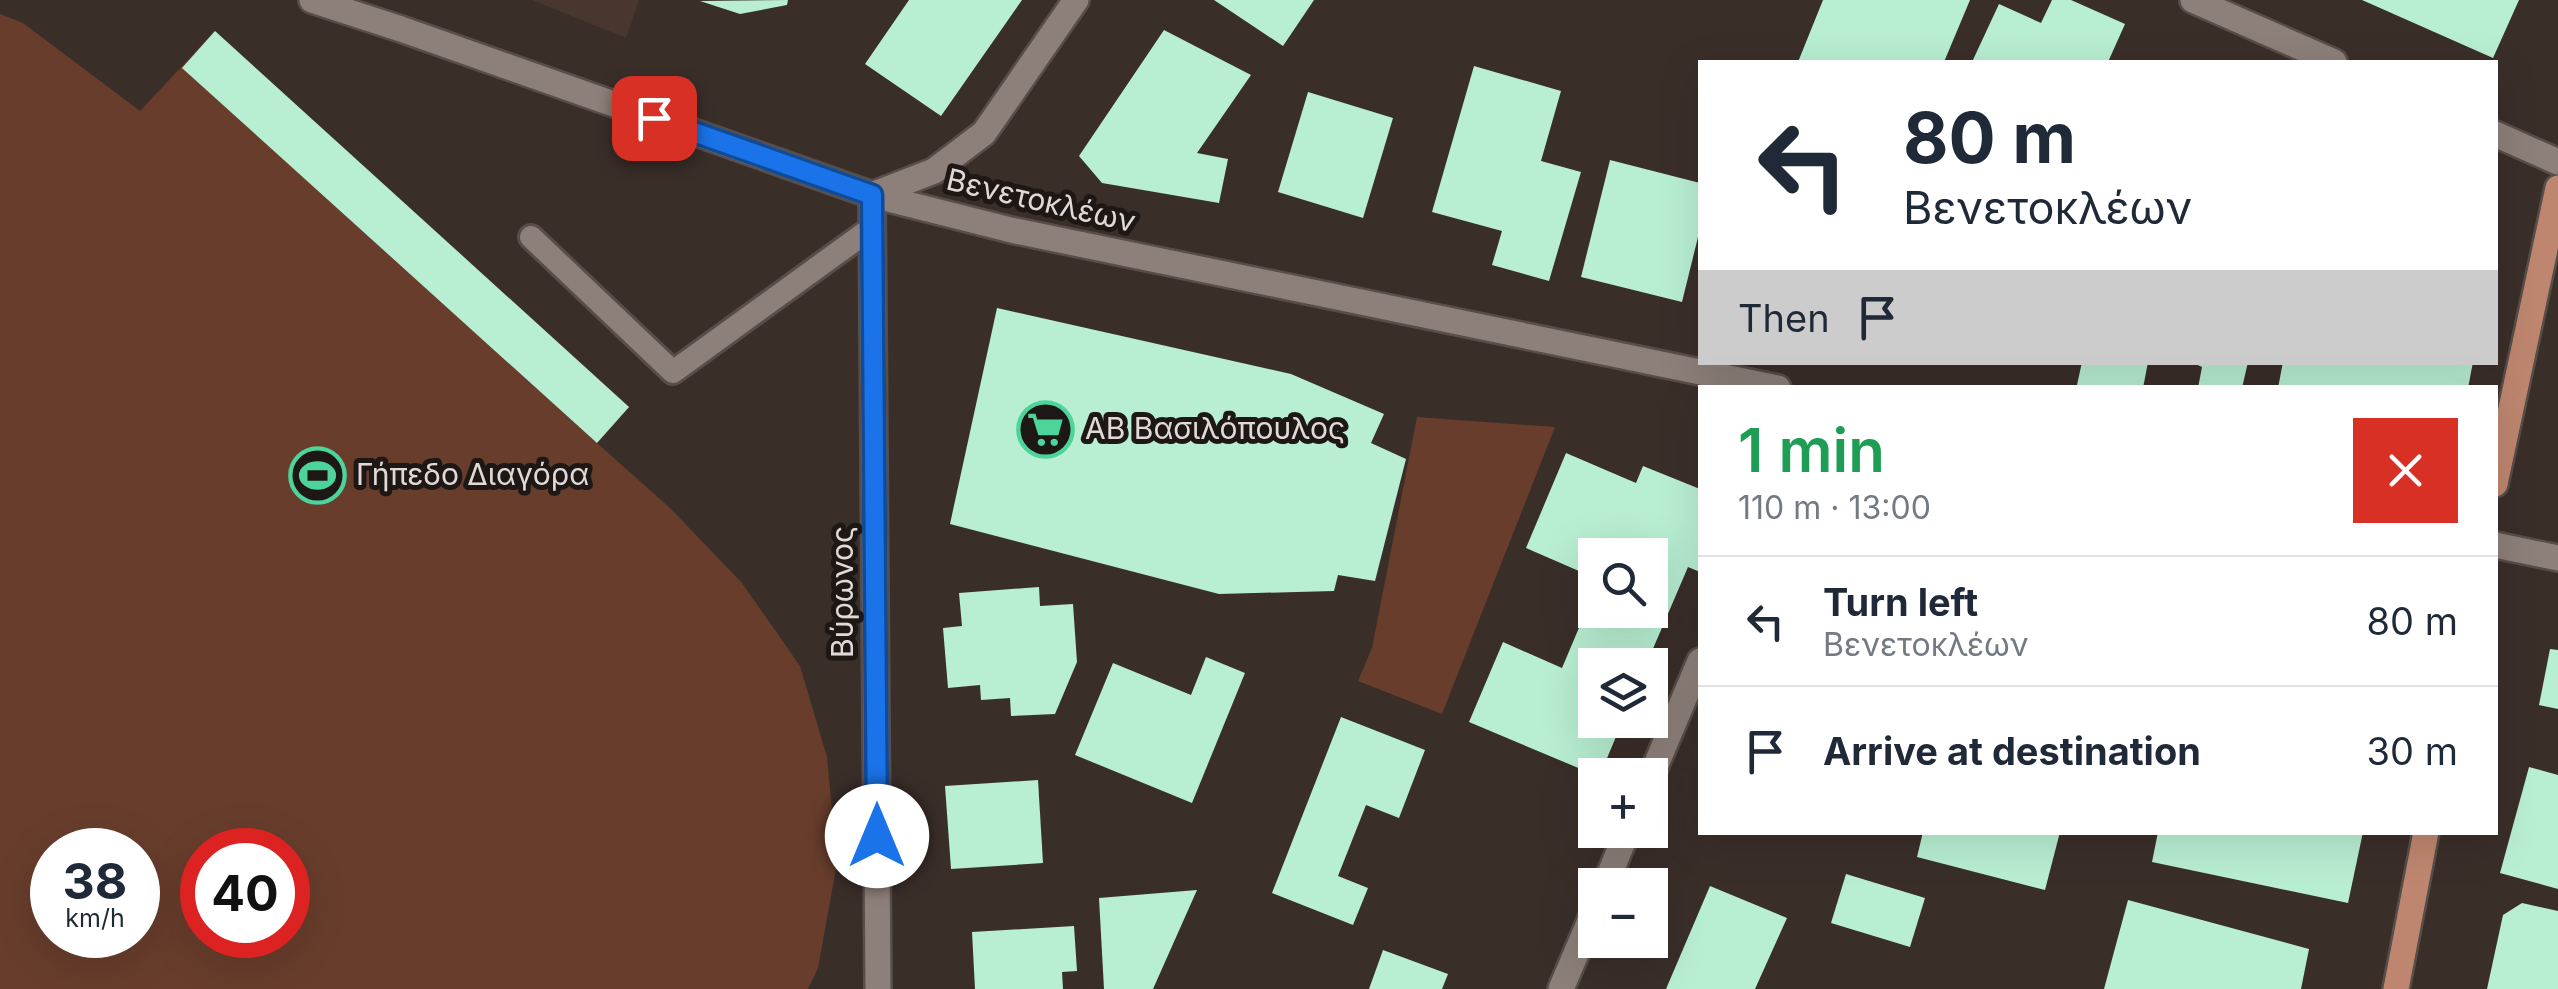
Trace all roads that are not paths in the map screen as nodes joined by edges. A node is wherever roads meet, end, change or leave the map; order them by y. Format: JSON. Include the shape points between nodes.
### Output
{"nodes":[{"id":1,"x":312,"y":0,"type":"edge"},
{"id":2,"x":1076,"y":0,"type":"edge"},
{"id":3,"x":2193,"y":0,"type":"edge"},
{"id":4,"x":2329,"y":60,"type":"edge"},
{"id":5,"x":2498,"y":135,"type":"edge"},
{"id":6,"x":2558,"y":162,"type":"edge"},
{"id":7,"x":2558,"y":188,"type":"edge"},
{"id":8,"x":872,"y":195,"type":"junction"},
{"id":9,"x":874,"y":227,"type":"junction"},
{"id":10,"x":531,"y":237,"type":"dead end"},
{"id":11,"x":1763,"y":385,"type":"edge"},
{"id":12,"x":2498,"y":470,"type":"edge"},
{"id":13,"x":2498,"y":545,"type":"edge"},
{"id":14,"x":2558,"y":558,"type":"edge"},
{"id":15,"x":1698,"y":665,"type":"edge"},
{"id":16,"x":1659,"y":758,"type":"edge"},
{"id":17,"x":2425,"y":835,"type":"edge"},
{"id":18,"x":1578,"y":949,"type":"edge"},
{"id":19,"x":878,"y":989,"type":"edge"},
{"id":20,"x":1561,"y":989,"type":"edge"},
{"id":21,"x":2396,"y":989,"type":"edge"}],
"edges":[{"from":1,"to":8,"type":"street","name":"Βενετοκλέων"},
{"from":2,"to":8,"type":"street","via":[[984,133],[934,171]]},
{"from":3,"to":4,"type":"street"},
{"from":5,"to":6,"type":"street"},
{"from":7,"to":12,"type":"main road"},
{"from":8,"to":9,"type":"street","name":"Βύρωνος"},
{"from":8,"to":11,"type":"street","name":"Βενετοκλέων","via":[[1011,230]]},
{"from":9,"to":10,"type":"lane","via":[[673,372]]},
{"from":9,"to":19,"type":"street","name":"Βύρωνος"},
{"from":13,"to":14,"type":"street"},
{"from":15,"to":16,"type":"street"},
{"from":17,"to":21,"type":"main road"},
{"from":18,"to":20,"type":"street"}]}
